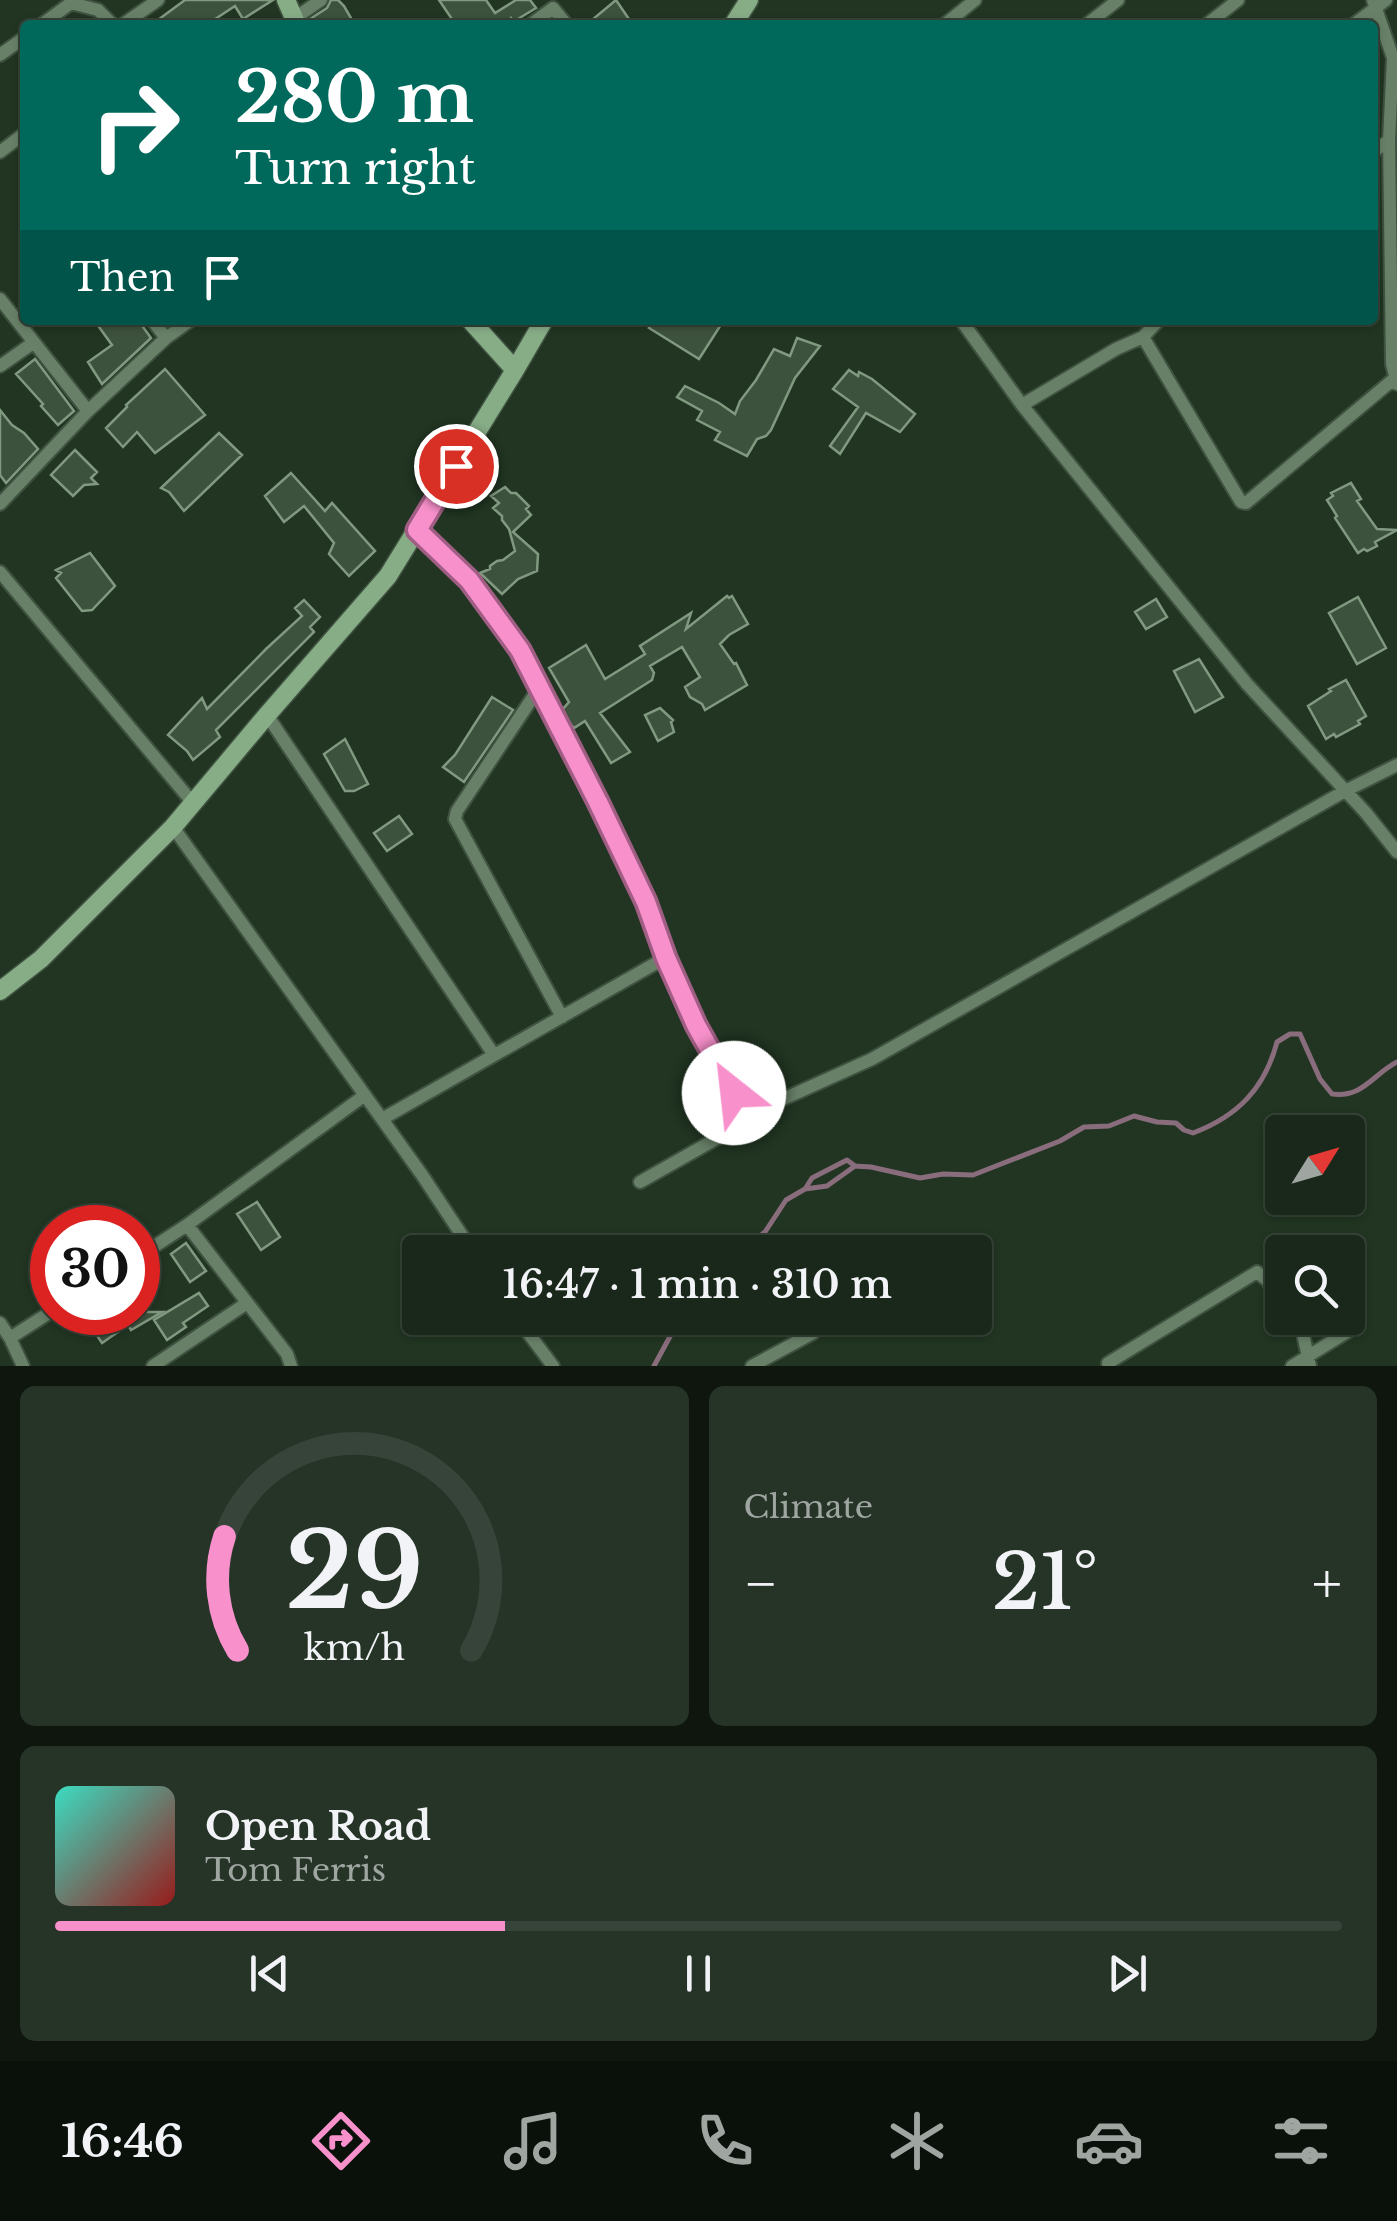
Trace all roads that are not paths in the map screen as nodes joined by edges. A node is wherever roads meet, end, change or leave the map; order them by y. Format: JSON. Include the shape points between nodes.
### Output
{"nodes":[{"id":1,"x":158,"y":0,"type":"edge"},
{"id":2,"x":321,"y":0,"type":"edge"},
{"id":3,"x":975,"y":0,"type":"edge"},
{"id":4,"x":1118,"y":0,"type":"edge"},
{"id":5,"x":1238,"y":0,"type":"edge"},
{"id":6,"x":1378,"y":2,"type":"edge"},
{"id":7,"x":48,"y":20,"type":"edge"},
{"id":8,"x":108,"y":20,"type":"edge"},
{"id":9,"x":129,"y":20,"type":"edge"},
{"id":10,"x":298,"y":20,"type":"edge"},
{"id":11,"x":537,"y":20,"type":"edge"},
{"id":12,"x":563,"y":20,"type":"edge"},
{"id":13,"x":950,"y":20,"type":"edge"},
{"id":14,"x":1092,"y":20,"type":"edge"},
{"id":15,"x":1212,"y":20,"type":"edge"},
{"id":16,"x":1358,"y":20,"type":"edge"},
{"id":17,"x":20,"y":137,"type":"edge"},
{"id":18,"x":1389,"y":140,"type":"junction"},
{"id":19,"x":1378,"y":148,"type":"edge"},
{"id":20,"x":0,"y":152,"type":"edge"},
{"id":21,"x":0,"y":299,"type":"edge"},
{"id":22,"x":156,"y":325,"type":"edge"},
{"id":23,"x":184,"y":325,"type":"edge"},
{"id":24,"x":475,"y":325,"type":"edge"},
{"id":25,"x":541,"y":325,"type":"edge"},
{"id":26,"x":970,"y":325,"type":"edge"},
{"id":27,"x":1154,"y":325,"type":"edge"},
{"id":28,"x":1143,"y":337,"type":"junction"},
{"id":29,"x":166,"y":338,"type":"junction"},
{"id":30,"x":32,"y":343,"type":"junction"},
{"id":31,"x":0,"y":366,"type":"edge"},
{"id":32,"x":516,"y":370,"type":"junction"},
{"id":33,"x":1396,"y":381,"type":"edge"},
{"id":34,"x":1022,"y":405,"type":"junction"},
{"id":35,"x":88,"y":411,"type":"junction"},
{"id":36,"x":0,"y":504,"type":"edge"},
{"id":37,"x":417,"y":530,"type":"junction"},
{"id":38,"x":0,"y":572,"type":"edge"},
{"id":39,"x":539,"y":688,"type":"junction"},
{"id":40,"x":267,"y":714,"type":"junction"},
{"id":41,"x":1397,"y":765,"type":"edge"},
{"id":42,"x":1345,"y":791,"type":"junction"},
{"id":43,"x":193,"y":803,"type":"junction"},
{"id":44,"x":172,"y":827,"type":"junction"},
{"id":45,"x":1397,"y":852,"type":"edge"},
{"id":46,"x":666,"y":958,"type":"junction"},
{"id":47,"x":0,"y":991,"type":"edge"},
{"id":48,"x":562,"y":1016,"type":"junction"},
{"id":49,"x":494,"y":1055,"type":"junction"},
{"id":50,"x":364,"y":1095,"type":"junction"},
{"id":51,"x":743,"y":1118,"type":"junction"},
{"id":52,"x":382,"y":1119,"type":"junction"},
{"id":53,"x":640,"y":1182,"type":"dead end"},
{"id":54,"x":187,"y":1226,"type":"junction"},
{"id":55,"x":460,"y":1235,"type":"edge"},
{"id":56,"x":160,"y":1243,"type":"edge"},
{"id":57,"x":1265,"y":1278,"type":"edge"},
{"id":58,"x":247,"y":1303,"type":"junction"},
{"id":59,"x":0,"y":1322,"type":"edge"},
{"id":60,"x":30,"y":1325,"type":"edge"},
{"id":61,"x":530,"y":1335,"type":"edge"},
{"id":62,"x":809,"y":1335,"type":"edge"},
{"id":63,"x":1303,"y":1335,"type":"edge"},
{"id":64,"x":1344,"y":1335,"type":"edge"},
{"id":65,"x":10,"y":1338,"type":"junction"},
{"id":66,"x":1309,"y":1361,"type":"edge"},
{"id":67,"x":1108,"y":1363,"type":"dead end"},
{"id":68,"x":23,"y":1366,"type":"edge"},
{"id":69,"x":153,"y":1366,"type":"edge"},
{"id":70,"x":291,"y":1366,"type":"edge"},
{"id":71,"x":553,"y":1366,"type":"edge"},
{"id":72,"x":752,"y":1366,"type":"edge"},
{"id":73,"x":1292,"y":1366,"type":"edge"}],
"edges":[{"from":1,"to":9,"type":"street"},
{"from":2,"to":10,"type":"street"},
{"from":3,"to":13,"type":"street"},
{"from":4,"to":14,"type":"street"},
{"from":5,"to":15,"type":"street"},
{"from":6,"to":16,"type":"street"},
{"from":6,"to":18,"type":"street","via":[[1393,58]]},
{"from":7,"to":8,"type":"street","via":[[72,3]]},
{"from":11,"to":12,"type":"street","via":[[553,8]]},
{"from":17,"to":20,"type":"street"},
{"from":18,"to":19,"type":"street"},
{"from":18,"to":33,"type":"street"},
{"from":21,"to":30,"type":"street"},
{"from":22,"to":29,"type":"street"},
{"from":23,"to":29,"type":"street"},
{"from":24,"to":32,"type":"main road"},
{"from":25,"to":32,"type":"main road"},
{"from":26,"to":34,"type":"street"},
{"from":27,"to":28,"type":"street"},
{"from":28,"to":33,"type":"street","via":[[1241,502]]},
{"from":28,"to":34,"type":"street"},
{"from":29,"to":35,"type":"street"},
{"from":30,"to":31,"type":"street"},
{"from":30,"to":35,"type":"street"},
{"from":32,"to":37,"type":"main road"},
{"from":34,"to":42,"type":"street","via":[[1248,684]]},
{"from":35,"to":36,"type":"street"},
{"from":37,"to":39,"type":"street","via":[[469,580]]},
{"from":37,"to":40,"type":"main road","via":[[388,576]]},
{"from":38,"to":43,"type":"street"},
{"from":39,"to":46,"type":"street","via":[[646,902]]},
{"from":39,"to":48,"type":"street","via":[[455,819]]},
{"from":40,"to":43,"type":"main road"},
{"from":40,"to":49,"type":"street"},
{"from":41,"to":42,"type":"street"},
{"from":42,"to":45,"type":"street"},
{"from":42,"to":51,"type":"street","via":[[872,1059]]},
{"from":43,"to":44,"type":"main road"},
{"from":44,"to":47,"type":"main road","via":[[41,959]]},
{"from":44,"to":50,"type":"street"},
{"from":46,"to":48,"type":"street"},
{"from":46,"to":51,"type":"street"},
{"from":48,"to":49,"type":"street"},
{"from":49,"to":52,"type":"street"},
{"from":50,"to":52,"type":"street"},
{"from":50,"to":54,"type":"street"},
{"from":51,"to":53,"type":"street"},
{"from":52,"to":55,"type":"street"},
{"from":54,"to":56,"type":"street"},
{"from":54,"to":58,"type":"street"},
{"from":57,"to":67,"type":"street","via":[[1257,1272]]},
{"from":58,"to":69,"type":"street"},
{"from":58,"to":70,"type":"street"},
{"from":59,"to":65,"type":"street"},
{"from":60,"to":65,"type":"street"},
{"from":61,"to":71,"type":"street"},
{"from":62,"to":72,"type":"street"},
{"from":63,"to":66,"type":"street"},
{"from":64,"to":66,"type":"street"},
{"from":65,"to":68,"type":"street"},
{"from":66,"to":73,"type":"street"}]}
